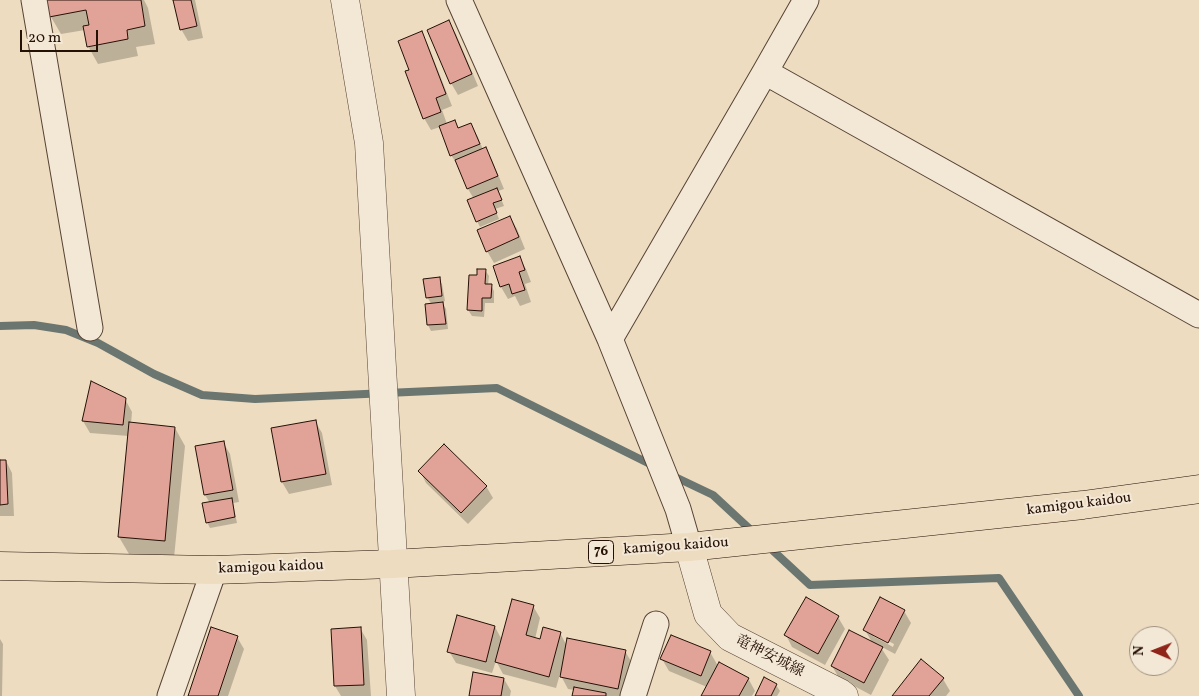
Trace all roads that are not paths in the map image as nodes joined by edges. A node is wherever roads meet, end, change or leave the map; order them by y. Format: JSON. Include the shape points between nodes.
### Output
{"nodes":[{"id":1,"x":34,"y":0,"type":"edge"},
{"id":2,"x":345,"y":0,"type":"edge"},
{"id":3,"x":459,"y":0,"type":"edge"},
{"id":4,"x":806,"y":0,"type":"edge"},
{"id":5,"x":765,"y":72,"type":"junction"},
{"id":6,"x":1199,"y":315,"type":"edge"},
{"id":7,"x":90,"y":328,"type":"dead end"},
{"id":8,"x":610,"y":338,"type":"junction"},
{"id":9,"x":1199,"y":490,"type":"edge"},
{"id":10,"x":690,"y":547,"type":"junction"},
{"id":11,"x":392,"y":564,"type":"junction"},
{"id":12,"x":0,"y":566,"type":"edge"},
{"id":13,"x":214,"y":570,"type":"junction"},
{"id":14,"x":656,"y":624,"type":"dead end"},
{"id":15,"x":170,"y":696,"type":"edge"},
{"id":16,"x":401,"y":696,"type":"edge"},
{"id":17,"x":633,"y":696,"type":"edge"},
{"id":18,"x":844,"y":696,"type":"edge"}],
"edges":[{"from":1,"to":7,"type":"street"},
{"from":2,"to":11,"type":"street","via":[[369,143]]},
{"from":3,"to":8,"type":"street"},
{"from":4,"to":5,"type":"street"},
{"from":5,"to":6,"type":"street"},
{"from":5,"to":8,"type":"street"},
{"from":8,"to":10,"type":"street","via":[[678,508]]},
{"from":9,"to":10,"type":"main road","name":"kamigou kaidou","number":"76"},
{"from":10,"to":11,"type":"main road","name":"kamigou kaidou","number":"76"},
{"from":10,"to":18,"type":"street","name":"竜神安城線","via":[[708,614],[730,637]]},
{"from":11,"to":13,"type":"main road","name":"kamigou kaidou","number":"76"},
{"from":11,"to":16,"type":"street"},
{"from":12,"to":13,"type":"main road","name":"kamigou kaidou","number":"76"},
{"from":13,"to":15,"type":"street"},
{"from":14,"to":17,"type":"street"}]}
